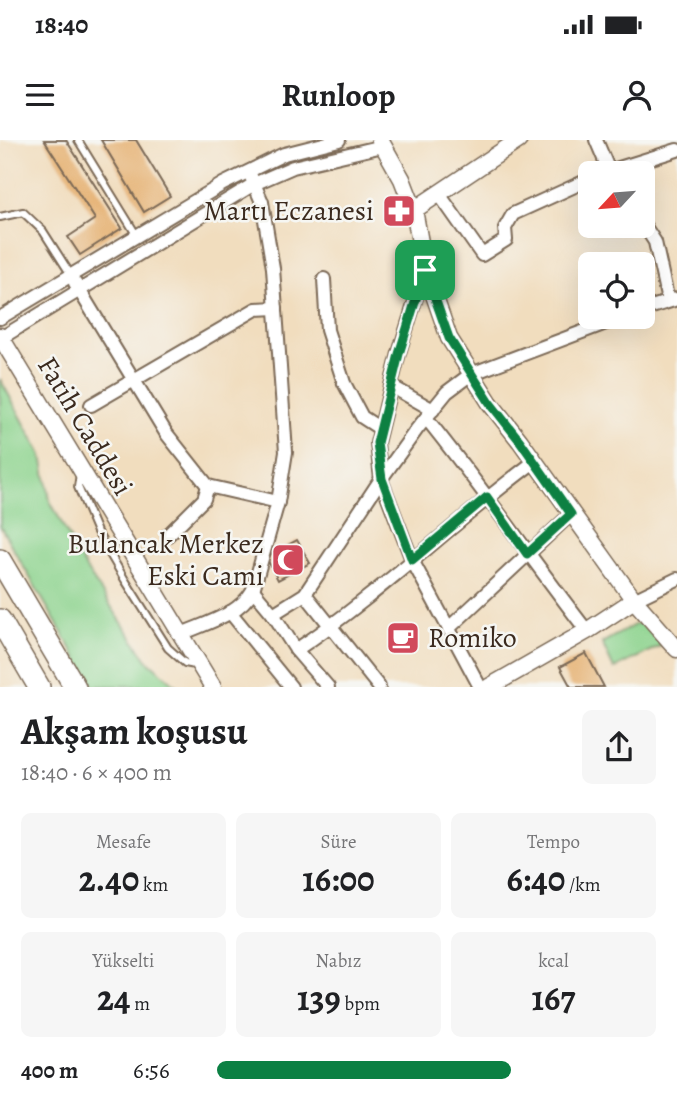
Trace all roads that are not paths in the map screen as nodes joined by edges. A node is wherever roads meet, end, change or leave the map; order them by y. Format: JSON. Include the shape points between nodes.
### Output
{"nodes":[{"id":1,"x":78,"y":140,"type":"edge"},
{"id":2,"x":339,"y":140,"type":"edge"},
{"id":3,"x":519,"y":140,"type":"edge"},
{"id":4,"x":596,"y":140,"type":"edge"},
{"id":5,"x":382,"y":143,"type":"edge"},
{"id":6,"x":677,"y":150,"type":"edge"},
{"id":7,"x":603,"y":161,"type":"edge"},
{"id":8,"x":642,"y":161,"type":"edge"},
{"id":9,"x":251,"y":178,"type":"junction"},
{"id":10,"x":578,"y":184,"type":"edge"},
{"id":11,"x":439,"y":194,"type":"junction"},
{"id":12,"x":414,"y":210,"type":"junction"},
{"id":13,"x":0,"y":217,"type":"edge"},
{"id":14,"x":137,"y":236,"type":"junction"},
{"id":15,"x":652,"y":238,"type":"edge"},
{"id":16,"x":425,"y":270,"type":"junction"},
{"id":17,"x":71,"y":276,"type":"junction"},
{"id":18,"x":324,"y":279,"type":"dead end"},
{"id":19,"x":79,"y":289,"type":"junction"},
{"id":20,"x":673,"y":300,"type":"edge"},
{"id":21,"x":655,"y":306,"type":"edge"},
{"id":22,"x":276,"y":308,"type":"junction"},
{"id":23,"x":0,"y":318,"type":"edge"},
{"id":24,"x":590,"y":329,"type":"edge"},
{"id":25,"x":0,"y":337,"type":"edge"},
{"id":26,"x":471,"y":374,"type":"junction"},
{"id":27,"x":135,"y":378,"type":"junction"},
{"id":28,"x":391,"y":386,"type":"junction"},
{"id":29,"x":91,"y":405,"type":"dead end"},
{"id":30,"x":429,"y":414,"type":"junction"},
{"id":31,"x":379,"y":428,"type":"junction"},
{"id":32,"x":534,"y":462,"type":"junction"},
{"id":33,"x":81,"y":469,"type":"junction"},
{"id":34,"x":382,"y":479,"type":"junction"},
{"id":35,"x":208,"y":486,"type":"junction"},
{"id":36,"x":487,"y":497,"type":"junction"},
{"id":37,"x":278,"y":502,"type":"junction"},
{"id":38,"x":571,"y":514,"type":"junction"},
{"id":39,"x":168,"y":535,"type":"dead end"},
{"id":40,"x":527,"y":554,"type":"junction"},
{"id":41,"x":0,"y":560,"type":"edge"},
{"id":42,"x":412,"y":560,"type":"junction"},
{"id":43,"x":677,"y":579,"type":"edge"},
{"id":44,"x":253,"y":590,"type":"junction"},
{"id":45,"x":305,"y":594,"type":"junction"},
{"id":46,"x":634,"y":600,"type":"junction"},
{"id":47,"x":230,"y":612,"type":"junction"},
{"id":48,"x":273,"y":614,"type":"junction"},
{"id":49,"x":0,"y":620,"type":"edge"},
{"id":50,"x":332,"y":626,"type":"junction"},
{"id":51,"x":449,"y":628,"type":"junction"},
{"id":52,"x":587,"y":631,"type":"junction"},
{"id":53,"x":181,"y":634,"type":"junction"},
{"id":54,"x":677,"y":649,"type":"edge"},
{"id":55,"x":296,"y":650,"type":"junction"},
{"id":56,"x":200,"y":666,"type":"junction"},
{"id":57,"x":39,"y":687,"type":"edge"},
{"id":58,"x":75,"y":687,"type":"edge"},
{"id":59,"x":213,"y":687,"type":"edge"},
{"id":60,"x":291,"y":687,"type":"edge"},
{"id":61,"x":328,"y":687,"type":"edge"},
{"id":62,"x":379,"y":687,"type":"edge"},
{"id":63,"x":480,"y":687,"type":"edge"},
{"id":64,"x":489,"y":687,"type":"edge"}],
"edges":[{"from":1,"to":14,"type":"lane"},
{"from":2,"to":9,"type":"street","via":[[284,154]]},
{"from":3,"to":11,"type":"street"},
{"from":4,"to":7,"type":"street"},
{"from":5,"to":9,"type":"street"},
{"from":5,"to":12,"type":"street"},
{"from":6,"to":8,"type":"street"},
{"from":9,"to":14,"type":"street","via":[[223,184]]},
{"from":9,"to":19,"type":"street"},
{"from":9,"to":22,"type":"street","via":[[262,202]]},
{"from":10,"to":11,"type":"street","via":[[513,214],[505,228],[506,240],[482,255]]},
{"from":11,"to":12,"type":"street"},
{"from":12,"to":16,"type":"street"},
{"from":13,"to":17,"type":"lane","via":[[23,212],[43,231]]},
{"from":14,"to":17,"type":"street"},
{"from":15,"to":20,"type":"street"},
{"from":16,"to":26,"type":"street","via":[[449,338]]},
{"from":16,"to":28,"type":"street"},
{"from":17,"to":19,"type":"street"},
{"from":17,"to":23,"type":"street"},
{"from":18,"to":31,"type":"street","via":[[327,330],[344,383],[362,417]]},
{"from":19,"to":25,"type":"street"},
{"from":19,"to":27,"type":"street"},
{"from":20,"to":21,"type":"street"},
{"from":22,"to":27,"type":"street","via":[[256,309]]},
{"from":22,"to":37,"type":"street","via":[[286,452]]},
{"from":24,"to":26,"type":"street"},
{"from":25,"to":33,"type":"street","name":"Fatih Caddesi"},
{"from":26,"to":30,"type":"street","via":[[447,392]]},
{"from":26,"to":32,"type":"street"},
{"from":27,"to":29,"type":"street"},
{"from":27,"to":35,"type":"street","via":[[166,433]]},
{"from":28,"to":30,"type":"street"},
{"from":28,"to":31,"type":"street"},
{"from":30,"to":34,"type":"street"},
{"from":30,"to":36,"type":"street"},
{"from":31,"to":34,"type":"street"},
{"from":32,"to":36,"type":"street"},
{"from":32,"to":38,"type":"street"},
{"from":33,"to":53,"type":"street","name":"Fatih Caddesi"},
{"from":33,"to":56,"type":"lane","via":[[78,487],[125,580],[168,649],[185,663]]},
{"from":34,"to":42,"type":"street"},
{"from":34,"to":45,"type":"street"},
{"from":35,"to":37,"type":"street"},
{"from":35,"to":39,"type":"street","via":[[204,499]]},
{"from":36,"to":40,"type":"street"},
{"from":36,"to":42,"type":"street"},
{"from":37,"to":44,"type":"street"},
{"from":38,"to":40,"type":"street"},
{"from":38,"to":46,"type":"street"},
{"from":40,"to":51,"type":"street"},
{"from":40,"to":52,"type":"street"},
{"from":41,"to":58,"type":"highway"},
{"from":42,"to":50,"type":"street"},
{"from":42,"to":51,"type":"street"},
{"from":43,"to":46,"type":"street"},
{"from":44,"to":47,"type":"street","via":[[247,601]]},
{"from":44,"to":48,"type":"street"},
{"from":45,"to":48,"type":"street"},
{"from":45,"to":50,"type":"street"},
{"from":46,"to":52,"type":"street"},
{"from":46,"to":54,"type":"street"},
{"from":47,"to":53,"type":"street"},
{"from":47,"to":60,"type":"street"},
{"from":48,"to":55,"type":"street"},
{"from":49,"to":57,"type":"highway"},
{"from":50,"to":55,"type":"street"},
{"from":50,"to":62,"type":"street"},
{"from":51,"to":63,"type":"street"},
{"from":52,"to":64,"type":"street"},
{"from":53,"to":56,"type":"street","name":"Fatih Caddesi"},
{"from":55,"to":61,"type":"street"},
{"from":56,"to":59,"type":"street","name":"Fatih Caddesi"}]}
